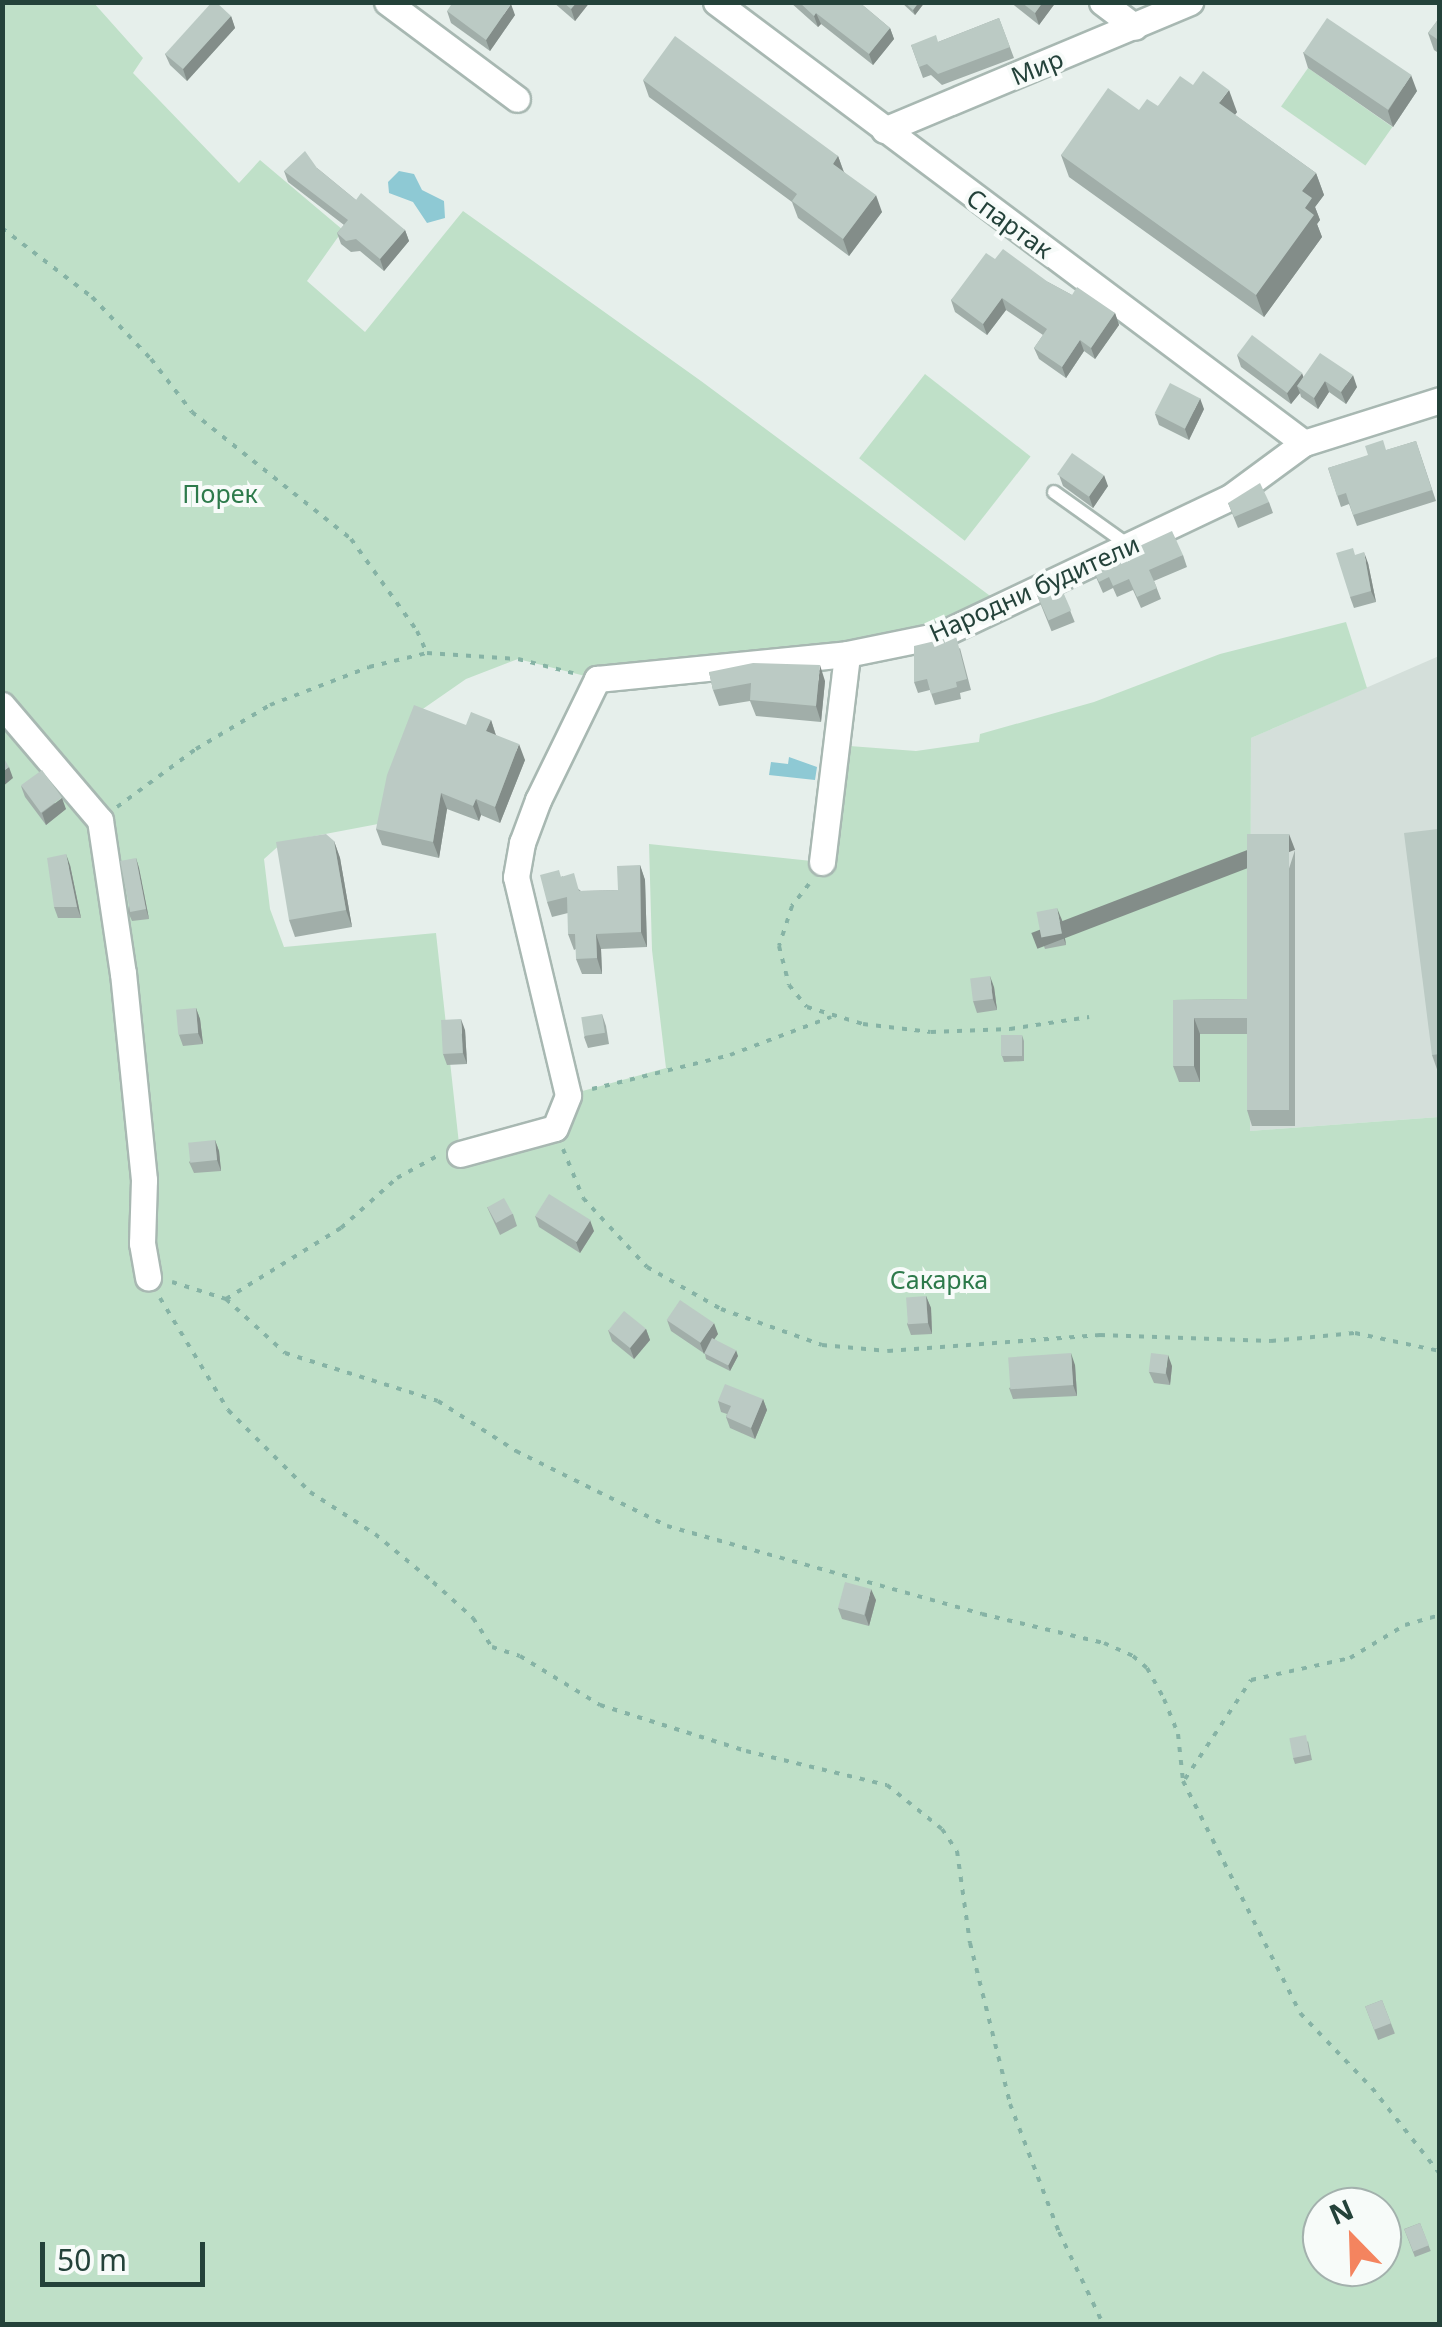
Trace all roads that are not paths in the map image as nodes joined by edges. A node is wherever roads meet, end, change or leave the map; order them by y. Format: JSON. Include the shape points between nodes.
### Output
{"nodes":[{"id":1,"x":387,"y":2,"type":"edge"},
{"id":2,"x":716,"y":2,"type":"edge"},
{"id":3,"x":1102,"y":2,"type":"edge"},
{"id":4,"x":1190,"y":2,"type":"edge"},
{"id":5,"x":1135,"y":27,"type":"junction"},
{"id":6,"x":517,"y":100,"type":"dead end"},
{"id":7,"x":884,"y":130,"type":"junction"},
{"id":8,"x":1440,"y":400,"type":"edge"},
{"id":9,"x":1304,"y":442,"type":"junction"},
{"id":10,"x":1054,"y":492,"type":"dead end"},
{"id":11,"x":1130,"y":546,"type":"junction"},
{"id":12,"x":846,"y":654,"type":"junction"},
{"id":13,"x":2,"y":705,"type":"edge"},
{"id":14,"x":822,"y":862,"type":"road end"},
{"id":15,"x":460,"y":1154,"type":"road end"},
{"id":16,"x":148,"y":1277,"type":"road end"}],
"edges":[{"from":1,"to":6,"type":"street"},
{"from":2,"to":7,"type":"street","name":"Спартак"},
{"from":3,"to":5,"type":"street"},
{"from":4,"to":5,"type":"street","name":"Мир"},
{"from":5,"to":7,"type":"street","name":"Мир"},
{"from":7,"to":9,"type":"street","name":"Спартак"},
{"from":8,"to":9,"type":"street","name":"Народни будители"},
{"from":9,"to":11,"type":"street","name":"Народни будители","via":[[1228,498]]},
{"from":10,"to":11,"type":"lane"},
{"from":11,"to":12,"type":"street","name":"Народни будители","via":[[940,634]]},
{"from":12,"to":14,"type":"street"},
{"from":12,"to":15,"type":"street","name":"Народни будители","via":[[597,679],[538,800],[516,877],[568,1095],[555,1128]]},
{"from":13,"to":16,"type":"street","via":[[100,820],[125,992]]}]}
